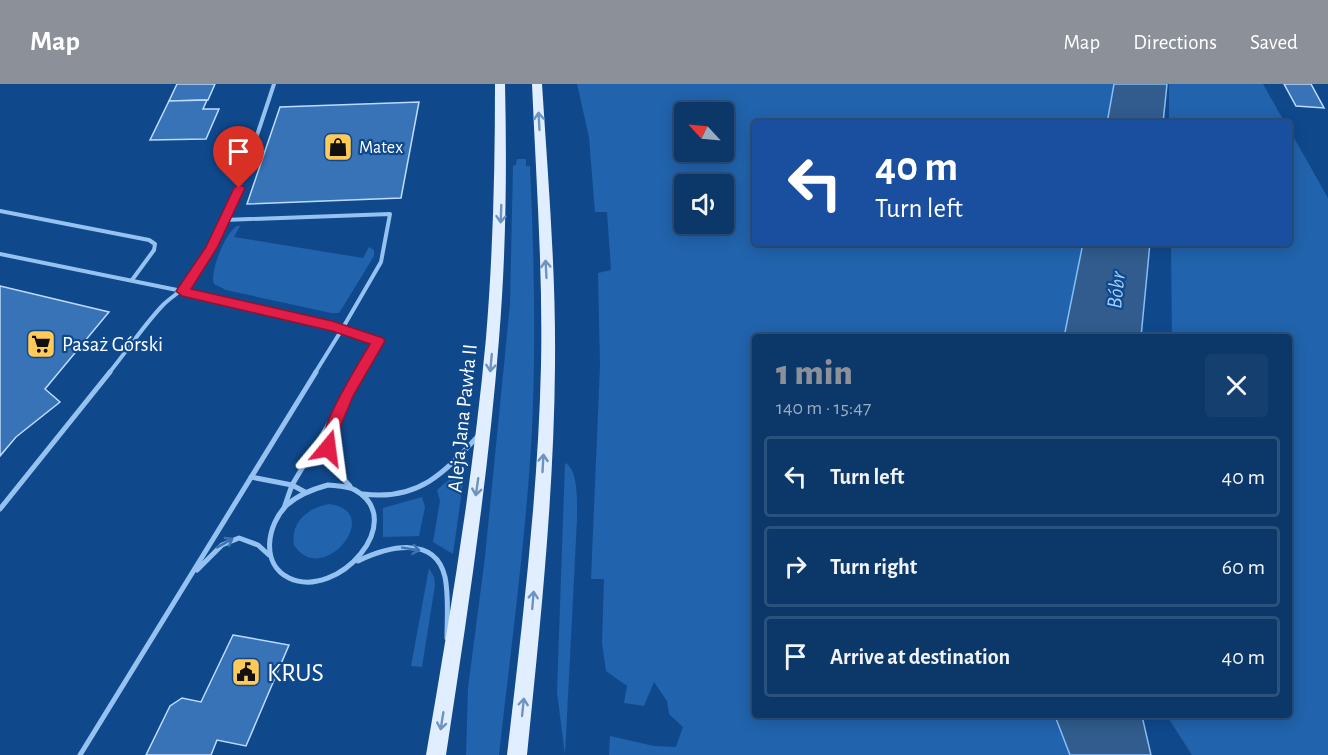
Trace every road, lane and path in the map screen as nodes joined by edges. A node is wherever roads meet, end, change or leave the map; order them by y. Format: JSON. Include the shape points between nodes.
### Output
{"nodes":[{"id":1,"x":274,"y":84,"type":"edge"},
{"id":2,"x":500,"y":84,"type":"edge"},
{"id":3,"x":537,"y":84,"type":"edge"},
{"id":4,"x":0,"y":211,"type":"edge"},
{"id":5,"x":224,"y":220,"type":"junction"},
{"id":6,"x":0,"y":254,"type":"edge"},
{"id":7,"x":132,"y":280,"type":"junction"},
{"id":8,"x":182,"y":291,"type":"junction"},
{"id":9,"x":341,"y":331,"type":"junction"},
{"id":10,"x":348,"y":393,"type":"junction"},
{"id":11,"x":485,"y":429,"type":"junction"},
{"id":12,"x":251,"y":477,"type":"junction"},
{"id":13,"x":292,"y":485,"type":"junction"},
{"id":14,"x":352,"y":488,"type":"junction"},
{"id":15,"x":305,"y":492,"type":"junction"},
{"id":16,"x":362,"y":493,"type":"junction"},
{"id":17,"x":284,"y":508,"type":"junction"},
{"id":18,"x":0,"y":509,"type":"edge"},
{"id":19,"x":269,"y":555,"type":"junction"},
{"id":20,"x":356,"y":562,"type":"junction"},
{"id":21,"x":189,"y":579,"type":"junction"},
{"id":22,"x":448,"y":687,"type":"junction"},
{"id":23,"x":80,"y":755,"type":"edge"},
{"id":24,"x":436,"y":755,"type":"edge"},
{"id":25,"x":518,"y":755,"type":"edge"}],
"edges":[{"from":1,"to":5,"type":"lane","via":[[239,188]]},
{"from":2,"to":11,"type":"main road","name":"Aleja Jana Pawła II","one_way":true,"via":[[497,304]]},
{"from":25,"to":3,"type":"main road","one_way":true,"via":[[546,421],[548,310]]},
{"from":4,"to":7,"type":"lane","via":[[149,240],[155,244],[154,250]]},
{"from":5,"to":8,"type":"lane","via":[[211,248]]},
{"from":5,"to":9,"type":"lane","via":[[390,214],[381,262]]},
{"from":6,"to":7,"type":"lane"},
{"from":7,"to":8,"type":"lane"},
{"from":8,"to":9,"type":"lane"},
{"from":8,"to":18,"type":"lane","via":[[164,304]]},
{"from":9,"to":10,"type":"lane","via":[[378,341]]},
{"from":9,"to":12,"type":"lane"},
{"from":10,"to":13,"type":"lane"},
{"from":10,"to":14,"type":"lane","via":[[328,448],[338,476]]},
{"from":11,"to":16,"type":"lane","via":[[427,484],[398,495]]},
{"from":11,"to":22,"type":"main road","name":"Aleja Jana Pawła II","one_way":true},
{"from":12,"to":13,"type":"lane"},
{"from":12,"to":21,"type":"lane"},
{"from":13,"to":15,"type":"lane"},
{"from":13,"to":17,"type":"lane"},
{"from":14,"to":15,"type":"lane","via":[[328,485]]},
{"from":14,"to":16,"type":"lane"},
{"from":15,"to":17,"type":"lane"},
{"from":16,"to":20,"type":"lane","via":[[373,511],[374,533]]},
{"from":17,"to":19,"type":"lane","via":[[270,531]]},
{"from":19,"to":20,"type":"lane","via":[[276,569],[288,578],[304,582],[331,578]]},
{"from":21,"to":19,"type":"lane","one_way":true,"via":[[218,546],[233,538],[257,542]]},
{"from":20,"to":22,"type":"lane","one_way":true,"via":[[376,551],[408,546],[432,555],[441,565],[445,580]]},
{"from":21,"to":23,"type":"lane"},
{"from":22,"to":24,"type":"main road","name":"Aleja Jana Pawła II","one_way":true}]}
